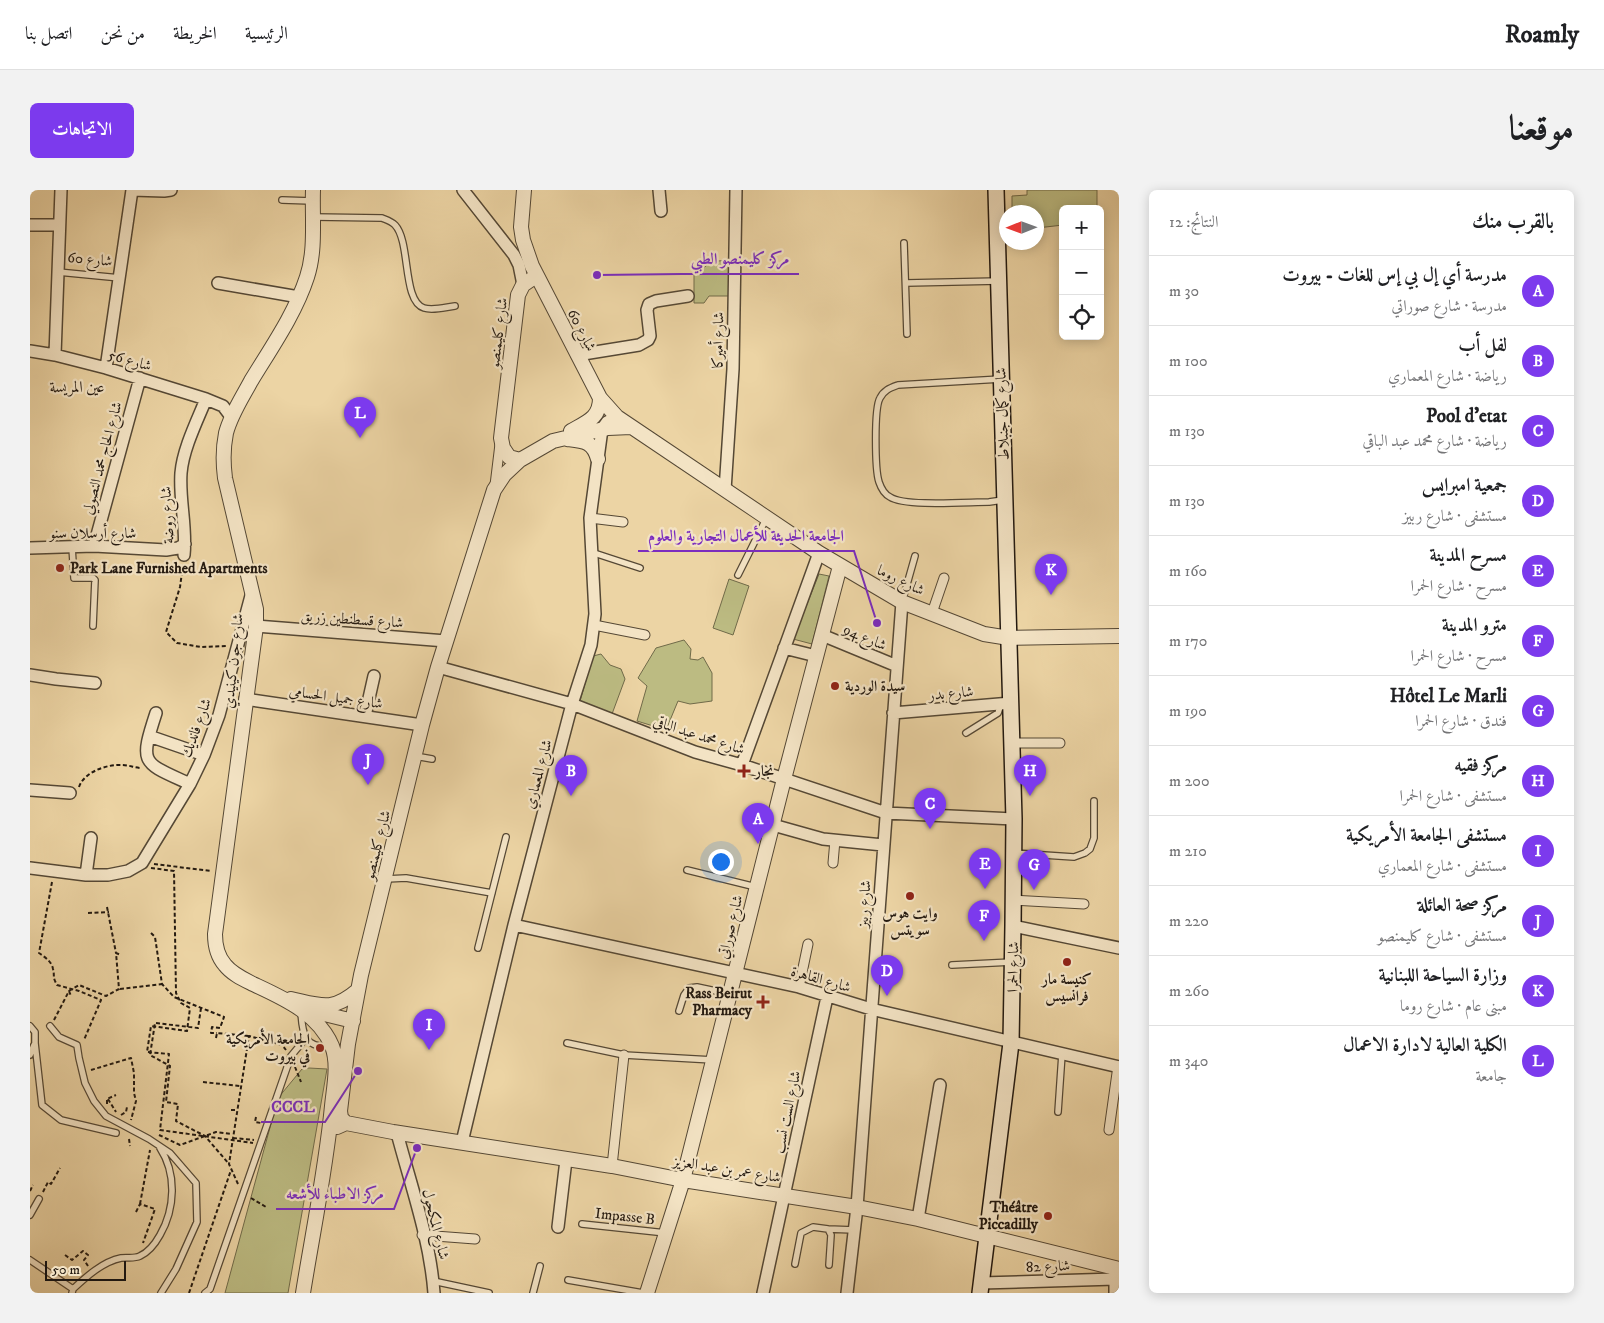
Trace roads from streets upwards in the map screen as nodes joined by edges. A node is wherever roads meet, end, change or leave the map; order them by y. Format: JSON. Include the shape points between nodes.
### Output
{"nodes":[{"id":1,"x":61,"y":190,"type":"edge"},
{"id":2,"x":132,"y":190,"type":"edge"},
{"id":3,"x":170,"y":190,"type":"edge"},
{"id":4,"x":462,"y":190,"type":"edge"},
{"id":5,"x":524,"y":190,"type":"edge"},
{"id":6,"x":659,"y":190,"type":"edge"},
{"id":7,"x":736,"y":190,"type":"edge"},
{"id":8,"x":996,"y":190,"type":"edge"},
{"id":9,"x":312,"y":195,"type":"edge"},
{"id":10,"x":661,"y":211,"type":"dead end"},
{"id":11,"x":30,"y":225,"type":"edge"},
{"id":12,"x":59,"y":225,"type":"junction"},
{"id":13,"x":536,"y":276,"type":"junction"},
{"id":14,"x":218,"y":283,"type":"dead end"},
{"id":15,"x":523,"y":285,"type":"junction"},
{"id":16,"x":688,"y":296,"type":"dead end"},
{"id":17,"x":299,"y":297,"type":"junction"},
{"id":18,"x":30,"y":351,"type":"edge"},
{"id":19,"x":56,"y":355,"type":"junction"},
{"id":20,"x":577,"y":355,"type":"junction"},
{"id":21,"x":106,"y":368,"type":"junction"},
{"id":22,"x":140,"y":378,"type":"junction"},
{"id":23,"x":242,"y":397,"type":"junction"},
{"id":24,"x":600,"y":398,"type":"junction"},
{"id":25,"x":206,"y":399,"type":"junction"},
{"id":26,"x":220,"y":405,"type":"junction"},
{"id":27,"x":617,"y":417,"type":"junction"},
{"id":28,"x":232,"y":418,"type":"junction"},
{"id":29,"x":631,"y":427,"type":"junction"},
{"id":30,"x":602,"y":429,"type":"junction"},
{"id":31,"x":501,"y":438,"type":"junction"},
{"id":32,"x":558,"y":439,"type":"junction"},
{"id":33,"x":598,"y":459,"type":"junction"},
{"id":34,"x":520,"y":460,"type":"junction"},
{"id":35,"x":494,"y":490,"type":"junction"},
{"id":36,"x":725,"y":490,"type":"junction"},
{"id":37,"x":590,"y":518,"type":"junction"},
{"id":38,"x":624,"y":522,"type":"dead end"},
{"id":39,"x":94,"y":546,"type":"junction"},
{"id":40,"x":30,"y":548,"type":"edge"},
{"id":41,"x":184,"y":549,"type":"joint"},
{"id":42,"x":819,"y":554,"type":"junction"},
{"id":43,"x":838,"y":573,"type":"junction"},
{"id":44,"x":944,"y":578,"type":"dead end"},
{"id":45,"x":252,"y":592,"type":"junction"},
{"id":46,"x":902,"y":602,"type":"junction"},
{"id":47,"x":932,"y":613,"type":"junction"},
{"id":48,"x":594,"y":625,"type":"junction"},
{"id":49,"x":256,"y":626,"type":"junction"},
{"id":50,"x":645,"y":635,"type":"dead end"},
{"id":51,"x":822,"y":635,"type":"junction"},
{"id":52,"x":1119,"y":636,"type":"edge"},
{"id":53,"x":1009,"y":638,"type":"junction"},
{"id":54,"x":446,"y":641,"type":"junction"},
{"id":55,"x":784,"y":648,"type":"junction"},
{"id":56,"x":816,"y":656,"type":"junction"},
{"id":57,"x":439,"y":664,"type":"junction"},
{"id":58,"x":897,"y":666,"type":"junction"},
{"id":59,"x":30,"y":675,"type":"edge"},
{"id":60,"x":374,"y":676,"type":"dead end"},
{"id":61,"x":95,"y":682,"type":"dead end"},
{"id":62,"x":245,"y":699,"type":"junction"},
{"id":63,"x":573,"y":701,"type":"junction"},
{"id":64,"x":1006,"y":704,"type":"junction"},
{"id":65,"x":156,"y":713,"type":"dead end"},
{"id":66,"x":893,"y":713,"type":"junction"},
{"id":67,"x":365,"y":716,"type":"junction"},
{"id":68,"x":422,"y":724,"type":"junction"},
{"id":69,"x":149,"y":736,"type":"junction"},
{"id":70,"x":1012,"y":742,"type":"junction"},
{"id":71,"x":1060,"y":743,"type":"dead end"},
{"id":72,"x":204,"y":755,"type":"junction"},
{"id":73,"x":742,"y":765,"type":"junction"},
{"id":74,"x":784,"y":779,"type":"junction"},
{"id":75,"x":190,"y":784,"type":"junction"},
{"id":76,"x":30,"y":790,"type":"edge"},
{"id":77,"x":70,"y":793,"type":"road end"},
{"id":78,"x":886,"y":812,"type":"junction"},
{"id":79,"x":1014,"y":820,"type":"junction"},
{"id":80,"x":773,"y":824,"type":"junction"},
{"id":81,"x":91,"y":838,"type":"dead end"},
{"id":82,"x":835,"y":840,"type":"junction"},
{"id":83,"x":883,"y":845,"type":"junction"},
{"id":84,"x":833,"y":862,"type":"dead end"},
{"id":85,"x":30,"y":868,"type":"edge"},
{"id":86,"x":86,"y":875,"type":"junction"},
{"id":87,"x":1013,"y":900,"type":"junction"},
{"id":88,"x":1084,"y":904,"type":"dead end"},
{"id":89,"x":514,"y":925,"type":"junction"},
{"id":90,"x":1014,"y":926,"type":"junction"},
{"id":91,"x":808,"y":944,"type":"dead end"},
{"id":92,"x":1119,"y":948,"type":"edge"},
{"id":93,"x":736,"y":972,"type":"junction"},
{"id":94,"x":799,"y":987,"type":"junction"},
{"id":95,"x":358,"y":990,"type":"junction"},
{"id":96,"x":280,"y":997,"type":"junction"},
{"id":97,"x":828,"y":997,"type":"junction"},
{"id":98,"x":301,"y":1009,"type":"junction"},
{"id":99,"x":871,"y":1009,"type":"junction"},
{"id":100,"x":352,"y":1021,"type":"junction"},
{"id":101,"x":1011,"y":1043,"type":"junction"},
{"id":102,"x":348,"y":1044,"type":"junction"},
{"id":103,"x":332,"y":1046,"type":"junction"},
{"id":104,"x":624,"y":1055,"type":"road end"},
{"id":105,"x":1118,"y":1067,"type":"edge"},
{"id":106,"x":940,"y":1085,"type":"dead end"},
{"id":107,"x":346,"y":1123,"type":"junction"},
{"id":108,"x":1109,"y":1130,"type":"dead end"},
{"id":109,"x":329,"y":1133,"type":"junction"},
{"id":110,"x":395,"y":1133,"type":"junction"},
{"id":111,"x":462,"y":1142,"type":"junction"},
{"id":112,"x":566,"y":1160,"type":"junction"},
{"id":113,"x":612,"y":1166,"type":"junction"},
{"id":114,"x":683,"y":1180,"type":"junction"},
{"id":115,"x":784,"y":1194,"type":"junction"},
{"id":116,"x":857,"y":1207,"type":"junction"},
{"id":117,"x":918,"y":1219,"type":"junction"},
{"id":118,"x":558,"y":1227,"type":"dead end"},
{"id":119,"x":423,"y":1235,"type":"junction"},
{"id":120,"x":986,"y":1235,"type":"junction"},
{"id":121,"x":475,"y":1240,"type":"dead end"},
{"id":122,"x":1116,"y":1272,"type":"edge"},
{"id":123,"x":433,"y":1281,"type":"edge"},
{"id":124,"x":981,"y":1288,"type":"edge"},
{"id":125,"x":303,"y":1293,"type":"edge"},
{"id":126,"x":647,"y":1293,"type":"edge"},
{"id":127,"x":763,"y":1293,"type":"edge"},
{"id":128,"x":847,"y":1293,"type":"edge"},
{"id":129,"x":1115,"y":1293,"type":"edge"}],
"edges":[{"from":1,"to":12,"type":"street"},
{"from":2,"to":3,"type":"street"},
{"from":2,"to":21,"type":"street"},
{"from":4,"to":15,"type":"street","via":[[514,254]]},
{"from":5,"to":13,"type":"street","via":[[523,240]]},
{"from":6,"to":10,"type":"street"},
{"from":7,"to":36,"type":"street","name":"شارع أميركا","via":[[733,369]]},
{"from":8,"to":53,"type":"main road","name":"شارع كمال جنبلاط"},
{"from":9,"to":17,"type":"street","name":"شارع جون كينيدي","via":[[311,258]]},
{"from":11,"to":12,"type":"street"},
{"from":12,"to":19,"type":"street"},
{"from":13,"to":15,"type":"street","name":"شارع كليمنصو"},
{"from":13,"to":20,"type":"street","name":"شارع 60"},
{"from":14,"to":17,"type":"street"},
{"from":15,"to":31,"type":"street","name":"شارع كليمنصو","via":[[518,295]]},
{"from":16,"to":20,"type":"street","via":[[649,304],[650,336],[645,342]]},
{"from":17,"to":23,"type":"street","name":"شارع جون كينيدي"},
{"from":18,"to":19,"type":"street","name":"شارع 56"},
{"from":19,"to":21,"type":"street","name":"شارع 56"},
{"from":20,"to":24,"type":"street","name":"شارع 60"},
{"from":21,"to":22,"type":"street","name":"شارع 56"},
{"from":22,"to":25,"type":"street","name":"شارع 56"},
{"from":22,"to":39,"type":"street","name":"شارع الحاج محمد النصولي"},
{"from":23,"to":26,"type":"street"},
{"from":23,"to":28,"type":"street","name":"شارع جون كينيدي"},
{"from":24,"to":27,"type":"street","name":"شارع روما"},
{"from":24,"to":32,"type":"street","via":[[596,416]]},
{"from":25,"to":26,"type":"street","name":"شارع 56"},
{"from":25,"to":41,"type":"street","name":"شارع روضة","via":[[181,471]]},
{"from":26,"to":28,"type":"street","name":"شارع 56"},
{"from":27,"to":29,"type":"street","name":"شارع روما"},
{"from":27,"to":30,"type":"street"},
{"from":28,"to":45,"type":"street","name":"شارع جون كينيدي","via":[[224,443],[224,473]]},
{"from":29,"to":30,"type":"street","name":"شارع كليمنصو"},
{"from":29,"to":36,"type":"street","name":"شارع روما"},
{"from":30,"to":32,"type":"street","name":"شارع كليمنصو"},
{"from":30,"to":33,"type":"street","name":"شارع المعماري"},
{"from":31,"to":34,"type":"street","via":[[509,457]]},
{"from":31,"to":35,"type":"street","name":"شارع كليمنصو"},
{"from":32,"to":33,"type":"street","via":[[585,442],[596,451]]},
{"from":32,"to":34,"type":"street","name":"شارع كليمنصو"},
{"from":33,"to":37,"type":"street","name":"شارع المعماري"},
{"from":34,"to":35,"type":"street","name":"شارع كليمنصو"},
{"from":35,"to":54,"type":"street","name":"شارع كليمنصو"},
{"from":36,"to":42,"type":"street","name":"شارع روما"},
{"from":37,"to":38,"type":"street"},
{"from":37,"to":48,"type":"street","name":"شارع المعماري"},
{"from":39,"to":40,"type":"street","name":"شارع أرسلان سنو"},
{"from":39,"to":41,"type":"street","name":"شارع أرسلان سنو"},
{"from":42,"to":43,"type":"street","name":"شارع روما"},
{"from":42,"to":55,"type":"street"},
{"from":43,"to":46,"type":"street","name":"شارع روما","via":[[853,574]]},
{"from":43,"to":51,"type":"street","name":"شارع صوراتي"},
{"from":44,"to":47,"type":"street"},
{"from":45,"to":49,"type":"street","name":"شارع جون كينيدي"},
{"from":45,"to":72,"type":"street","name":"شارع فانديك","via":[[219,715]]},
{"from":46,"to":47,"type":"street","name":"شارع روما"},
{"from":46,"to":58,"type":"street","name":"شارع ربيز"},
{"from":47,"to":53,"type":"street","name":"شارع روما","via":[[984,634]]},
{"from":48,"to":50,"type":"street"},
{"from":48,"to":63,"type":"street","name":"شارع المعماري"},
{"from":49,"to":54,"type":"street","name":"شارع قسطنطين زريق"},
{"from":49,"to":62,"type":"street","name":"شارع جون كينيدي"},
{"from":51,"to":56,"type":"street","name":"شارع صوراتي"},
{"from":51,"to":58,"type":"street","name":"شارع 94"},
{"from":52,"to":53,"type":"street","name":"شارع روما"},
{"from":53,"to":64,"type":"main road","name":"شارع الحمرا"},
{"from":54,"to":57,"type":"street","name":"شارع كليمنصو"},
{"from":55,"to":56,"type":"street"},
{"from":55,"to":73,"type":"street"},
{"from":56,"to":74,"type":"street","name":"شارع صوراتي"},
{"from":57,"to":63,"type":"street","name":"شارع محمد عبد الباقي"},
{"from":57,"to":68,"type":"street","name":"شارع كليمنصو"},
{"from":58,"to":66,"type":"street","name":"شارع ربيز"},
{"from":59,"to":61,"type":"street"},
{"from":60,"to":67,"type":"street"},
{"from":62,"to":67,"type":"street","name":"شارع جميل الحسامي"},
{"from":62,"to":96,"type":"street","name":"شارع جون كينيدي","via":[[215,934],[220,959],[231,972]]},
{"from":63,"to":73,"type":"street","name":"شارع محمد عبد الباقي","via":[[695,752]]},
{"from":63,"to":89,"type":"street","name":"شارع المعماري"},
{"from":64,"to":66,"type":"street","name":"شارع بدر"},
{"from":64,"to":70,"type":"main road","name":"شارع الحمرا"},
{"from":65,"to":69,"type":"street"},
{"from":66,"to":78,"type":"street","name":"شارع ربيز"},
{"from":67,"to":68,"type":"street","name":"شارع جميل الحسامي"},
{"from":68,"to":95,"type":"street","name":"شارع كليمنصو"},
{"from":69,"to":72,"type":"street"},
{"from":69,"to":75,"type":"street","via":[[148,761],[155,768]]},
{"from":70,"to":71,"type":"street"},
{"from":70,"to":79,"type":"main road","name":"شارع الحمرا"},
{"from":72,"to":75,"type":"street","name":"شارع فانديك"},
{"from":73,"to":74,"type":"street","name":"شارع محمد عبد الباقي"},
{"from":74,"to":78,"type":"street","name":"شارع محمد عبد الباقي"},
{"from":74,"to":80,"type":"street","name":"شارع صوراتي"},
{"from":75,"to":86,"type":"street","name":"شارع فانديك","via":[[146,866],[108,875]]},
{"from":76,"to":77,"type":"street"},
{"from":78,"to":79,"type":"street","name":"شارع محمد عبد الباقي"},
{"from":78,"to":83,"type":"street","name":"شارع ربيز"},
{"from":79,"to":87,"type":"main road","name":"شارع الحمرا"},
{"from":80,"to":82,"type":"street"},
{"from":80,"to":93,"type":"street","name":"شارع صوراتي"},
{"from":81,"to":86,"type":"street"},
{"from":82,"to":83,"type":"street"},
{"from":82,"to":84,"type":"street"},
{"from":83,"to":99,"type":"street","name":"شارع ربيز"},
{"from":85,"to":86,"type":"street"},
{"from":87,"to":88,"type":"street"},
{"from":87,"to":90,"type":"main road","name":"شارع الحمرا"},
{"from":89,"to":93,"type":"street","name":"شارع القاهرة"},
{"from":89,"to":111,"type":"street","name":"شارع المعماري"},
{"from":90,"to":92,"type":"street"},
{"from":90,"to":101,"type":"main road","name":"شارع الحمرا"},
{"from":91,"to":94,"type":"street"},
{"from":93,"to":94,"type":"street","name":"شارع القاهرة"},
{"from":93,"to":114,"type":"street","name":"شارع صوراتي"},
{"from":94,"to":97,"type":"street","name":"شارع القاهرة"},
{"from":95,"to":96,"type":"street","via":[[341,1003],[326,1006]]},
{"from":95,"to":100,"type":"street","name":"شارع كليمنصو"},
{"from":96,"to":98,"type":"street","name":"شارع جون كينيدي"},
{"from":97,"to":99,"type":"street","name":"شارع القاهرة"},
{"from":97,"to":115,"type":"street","name":"شارع الست نسب"},
{"from":98,"to":100,"type":"street"},
{"from":98,"to":103,"type":"street","name":"شارع جون كينيدي","via":[[318,1024]]},
{"from":99,"to":101,"type":"street","name":"شارع القاهرة"},
{"from":99,"to":116,"type":"street","name":"شارع ربيز"},
{"from":100,"to":102,"type":"street","name":"شارع كليمنصو"},
{"from":101,"to":105,"type":"street","name":"شارع القاهرة"},
{"from":101,"to":120,"type":"main road","name":"شارع الحمرا"},
{"from":102,"to":103,"type":"street"},
{"from":102,"to":107,"type":"street","name":"شارع كليمنصو","via":[[340,1111]]},
{"from":103,"to":109,"type":"street","name":"شارع جون كينيدي","via":[[336,1070]]},
{"from":104,"to":113,"type":"street"},
{"from":105,"to":108,"type":"street"},
{"from":106,"to":117,"type":"street"},
{"from":107,"to":109,"type":"street"},
{"from":107,"to":110,"type":"street","name":"شارع عمر بن عبد العزيز"},
{"from":109,"to":125,"type":"street","name":"شارع جون كينيدي"},
{"from":110,"to":111,"type":"street","name":"شارع عمر بن عبد العزيز"},
{"from":110,"to":119,"type":"street","name":"شارع المكحول"},
{"from":111,"to":112,"type":"street","name":"شارع عمر بن عبد العزيز"},
{"from":112,"to":113,"type":"street","name":"شارع عمر بن عبد العزيز"},
{"from":112,"to":118,"type":"street"},
{"from":113,"to":114,"type":"street","name":"شارع عمر بن عبد العزيز"},
{"from":114,"to":115,"type":"street","name":"شارع عمر بن عبد العزيز"},
{"from":114,"to":126,"type":"street","name":"شارع صوراتي"},
{"from":115,"to":116,"type":"street","name":"شارع عمر بن عبد العزيز"},
{"from":115,"to":127,"type":"street","name":"شارع الست نسب"},
{"from":116,"to":117,"type":"street","name":"شارع عمر بن عبد العزيز"},
{"from":116,"to":128,"type":"street","name":"شارع ربيز"},
{"from":117,"to":120,"type":"street","name":"شارع عمر بن عبد العزيز"},
{"from":119,"to":121,"type":"street"},
{"from":119,"to":123,"type":"street","name":"شارع المكحول"},
{"from":120,"to":122,"type":"street","name":"شارع عمر بن عبد العزيز"},
{"from":120,"to":124,"type":"main road","name":"شارع الحمرا"},
{"from":122,"to":124,"type":"street","name":"شارع 82"},
{"from":122,"to":129,"type":"street"}]}
